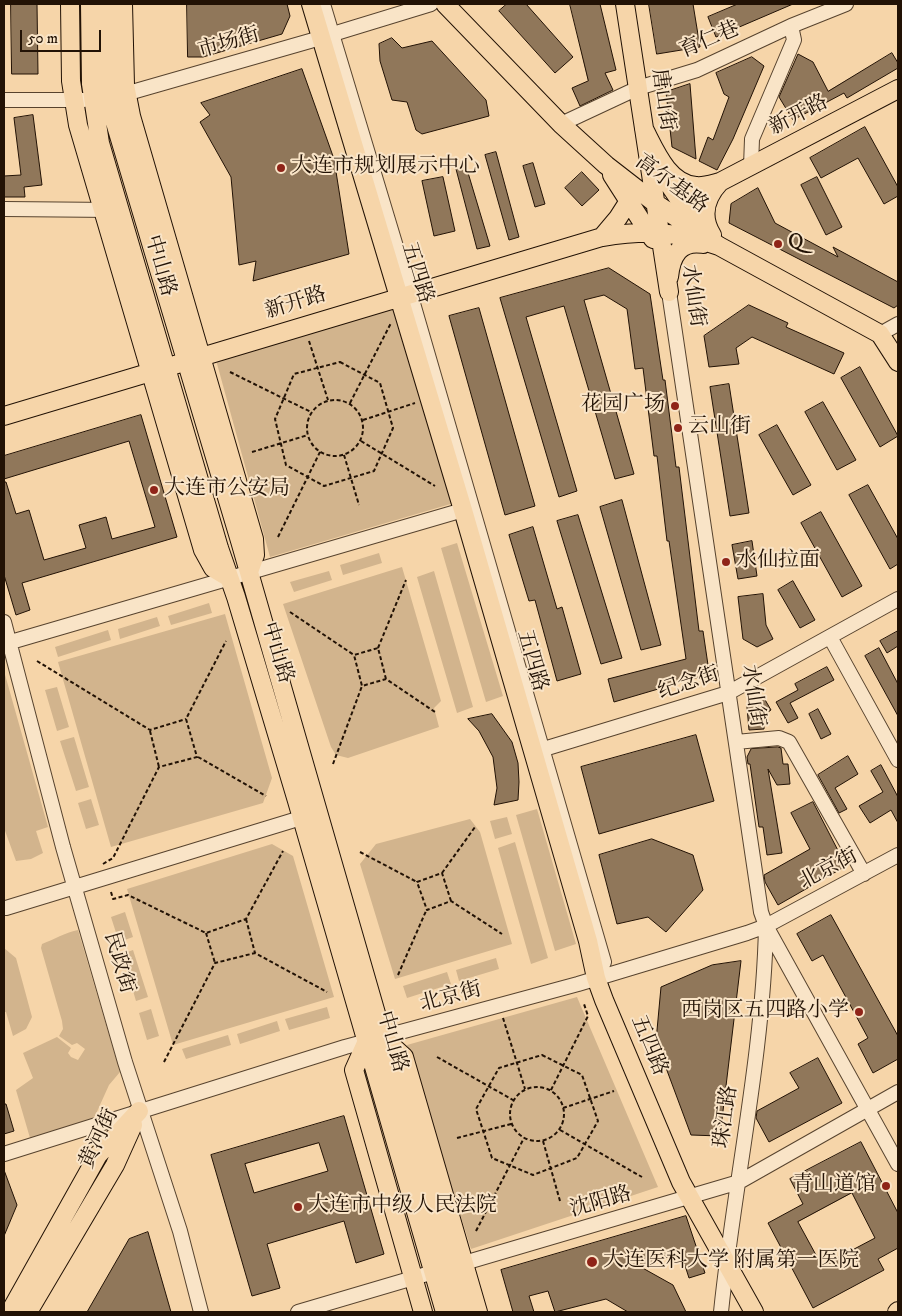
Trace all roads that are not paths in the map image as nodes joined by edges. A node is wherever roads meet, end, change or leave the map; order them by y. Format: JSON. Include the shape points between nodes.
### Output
{"nodes":[{"id":1,"x":70,"y":4,"type":"edge"},
{"id":2,"x":90,"y":4,"type":"edge"},
{"id":3,"x":108,"y":4,"type":"edge"},
{"id":4,"x":123,"y":4,"type":"edge"},
{"id":5,"x":311,"y":4,"type":"edge"},
{"id":6,"x":323,"y":4,"type":"edge"},
{"id":7,"x":431,"y":4,"type":"edge"},
{"id":8,"x":445,"y":4,"type":"edge"},
{"id":9,"x":625,"y":4,"type":"edge"},
{"id":10,"x":846,"y":4,"type":"edge"},
{"id":11,"x":791,"y":26,"type":"junction"},
{"id":12,"x":326,"y":36,"type":"junction"},
{"id":13,"x":638,"y":88,"type":"junction"},
{"id":14,"x":898,"y":89,"type":"edge"},
{"id":15,"x":118,"y":96,"type":"junction"},
{"id":16,"x":4,"y":100,"type":"edge"},
{"id":17,"x":74,"y":100,"type":"junction"},
{"id":18,"x":92,"y":100,"type":"junction"},
{"id":19,"x":561,"y":124,"type":"junction"},
{"id":20,"x":644,"y":129,"type":"junction"},
{"id":21,"x":606,"y":165,"type":"junction"},
{"id":22,"x":751,"y":166,"type":"junction"},
{"id":23,"x":720,"y":182,"type":"junction"},
{"id":24,"x":633,"y":194,"type":"junction"},
{"id":25,"x":655,"y":203,"type":"junction"},
{"id":26,"x":4,"y":209,"type":"edge"},
{"id":27,"x":112,"y":210,"type":"junction"},
{"id":28,"x":146,"y":224,"type":"junction"},
{"id":29,"x":654,"y":232,"type":"junction"},
{"id":30,"x":602,"y":237,"type":"junction"},
{"id":31,"x":719,"y":246,"type":"junction"},
{"id":32,"x":176,"y":271,"type":"junction"},
{"id":33,"x":669,"y":292,"type":"junction"},
{"id":34,"x":405,"y":295,"type":"junction"},
{"id":35,"x":898,"y":324,"type":"edge"},
{"id":36,"x":880,"y":334,"type":"junction"},
{"id":37,"x":194,"y":359,"type":"junction"},
{"id":38,"x":898,"y":362,"type":"edge"},
{"id":39,"x":158,"y":370,"type":"junction"},
{"id":40,"x":4,"y":416,"type":"edge"},
{"id":41,"x":464,"y":510,"type":"junction"},
{"id":42,"x":249,"y":572,"type":"junction"},
{"id":43,"x":228,"y":577,"type":"junction"},
{"id":44,"x":898,"y":599,"type":"edge"},
{"id":45,"x":4,"y":622,"type":"edge"},
{"id":46,"x":830,"y":637,"type":"junction"},
{"id":47,"x":7,"y":643,"type":"edge"},
{"id":48,"x":728,"y":693,"type":"junction"},
{"id":49,"x":736,"y":742,"type":"junction"},
{"id":50,"x":538,"y":751,"type":"junction"},
{"id":51,"x":898,"y":760,"type":"edge"},
{"id":52,"x":301,"y":818,"type":"junction"},
{"id":53,"x":898,"y":855,"type":"edge"},
{"id":54,"x":864,"y":874,"type":"junction"},
{"id":55,"x":75,"y":888,"type":"junction"},
{"id":56,"x":6,"y":908,"type":"dead end"},
{"id":57,"x":766,"y":926,"type":"junction"},
{"id":58,"x":596,"y":978,"type":"junction"},
{"id":59,"x":360,"y":1019,"type":"junction"},
{"id":60,"x":407,"y":1030,"type":"junction"},
{"id":61,"x":374,"y":1039,"type":"junction"},
{"id":62,"x":345,"y":1048,"type":"junction"},
{"id":63,"x":404,"y":1057,"type":"junction"},
{"id":64,"x":898,"y":1092,"type":"edge"},
{"id":65,"x":869,"y":1108,"type":"junction"},
{"id":66,"x":139,"y":1111,"type":"junction"},
{"id":67,"x":4,"y":1154,"type":"edge"},
{"id":68,"x":898,"y":1164,"type":"edge"},
{"id":69,"x":739,"y":1182,"type":"junction"},
{"id":70,"x":689,"y":1198,"type":"junction"},
{"id":71,"x":726,"y":1261,"type":"junction"},
{"id":72,"x":449,"y":1269,"type":"junction"},
{"id":73,"x":414,"y":1279,"type":"junction"},
{"id":74,"x":10,"y":1312,"type":"edge"},
{"id":75,"x":28,"y":1312,"type":"edge"},
{"id":76,"x":201,"y":1312,"type":"edge"},
{"id":77,"x":298,"y":1312,"type":"edge"},
{"id":78,"x":424,"y":1312,"type":"edge"},
{"id":79,"x":445,"y":1312,"type":"edge"},
{"id":80,"x":462,"y":1312,"type":"edge"},
{"id":81,"x":478,"y":1312,"type":"edge"},
{"id":82,"x":721,"y":1312,"type":"edge"},
{"id":83,"x":754,"y":1312,"type":"edge"}],
"edges":[{"from":1,"to":17,"type":"main road"},
{"from":2,"to":18,"type":"main road"},
{"from":3,"to":15,"type":"main road","name":"中山路"},
{"from":4,"to":15,"type":"main road"},
{"from":5,"to":12,"type":"main road","name":"五四路"},
{"from":6,"to":12,"type":"street"},
{"from":7,"to":12,"type":"street","name":"市场街"},
{"from":8,"to":19,"type":"main road","name":"高尔基路"},
{"from":9,"to":13,"type":"main road","name":"唐山街"},
{"from":10,"to":11,"type":"street","name":"育仁巷"},
{"from":11,"to":13,"type":"street","name":"育仁巷","via":[[698,70]]},
{"from":11,"to":22,"type":"street","via":[[794,40],[752,139]]},
{"from":12,"to":15,"type":"street","name":"市场街"},
{"from":12,"to":34,"type":"main road","name":"五四路"},
{"from":13,"to":19,"type":"street","name":"育仁巷"},
{"from":13,"to":20,"type":"main road","name":"唐山街"},
{"from":14,"to":22,"type":"main road","name":"新开路"},
{"from":15,"to":18,"type":"street","name":"市场街"},
{"from":15,"to":28,"type":"main road","name":"中山路"},
{"from":15,"to":32,"type":"main road","via":[[131,116]]},
{"from":16,"to":17,"type":"street","name":"市场街"},
{"from":17,"to":18,"type":"street","name":"市场街"},
{"from":17,"to":27,"type":"main road","via":[[78,125]]},
{"from":18,"to":27,"type":"main road"},
{"from":19,"to":21,"type":"main road","name":"高尔基路"},
{"from":20,"to":23,"type":"main road","via":[[660,158],[679,180],[698,186]]},
{"from":20,"to":24,"type":"main road","via":[[642,172]]},
{"from":20,"to":25,"type":"main road","name":"唐山街"},
{"from":20,"to":31,"type":"main road","via":[[657,166],[689,214]]},
{"from":21,"to":24,"type":"main road","name":"高尔基路"},
{"from":21,"to":30,"type":"main road","via":[[619,195],[619,208]]},
{"from":22,"to":23,"type":"main road","name":"新开路"},
{"from":23,"to":31,"type":"main road","via":[[709,194],[705,210],[708,229]]},
{"from":24,"to":25,"type":"main road","name":"高尔基路"},
{"from":24,"to":29,"type":"main road"},
{"from":24,"to":30,"type":"main road"},
{"from":25,"to":29,"type":"main road","name":"水仙街"},
{"from":25,"to":31,"type":"main road","name":"高尔基路"},
{"from":26,"to":27,"type":"street"},
{"from":27,"to":39,"type":"main road"},
{"from":28,"to":32,"type":"main road"},
{"from":28,"to":37,"type":"main road","name":"中山路"},
{"from":29,"to":30,"type":"main road","name":"新开路"},
{"from":29,"to":31,"type":"main road","name":"新开路","via":[[683,235]]},
{"from":29,"to":33,"type":"main road","name":"水仙街"},
{"from":30,"to":34,"type":"main road","name":"新开路"},
{"from":31,"to":33,"type":"main road","via":[[695,242],[678,249],[671,261]]},
{"from":31,"to":36,"type":"main road","name":"高尔基路"},
{"from":32,"to":37,"type":"main road"},
{"from":33,"to":48,"type":"street","name":"水仙街"},
{"from":34,"to":37,"type":"main road","name":"新开路"},
{"from":34,"to":41,"type":"main road","name":"五四路"},
{"from":34,"to":50,"type":"street"},
{"from":35,"to":36,"type":"street"},
{"from":36,"to":38,"type":"main road","name":"高尔基路"},
{"from":37,"to":39,"type":"main road","name":"新开路"},
{"from":37,"to":42,"type":"main road","via":[[254,539],[255,555]]},
{"from":39,"to":40,"type":"main road","name":"新开路"},
{"from":39,"to":43,"type":"main road","via":[[203,550],[214,568]]},
{"from":41,"to":42,"type":"street"},
{"from":41,"to":50,"type":"main road","name":"五四路"},
{"from":42,"to":43,"type":"street"},
{"from":42,"to":61,"type":"main road","name":"中山路"},
{"from":43,"to":47,"type":"street"},
{"from":43,"to":52,"type":"main road","name":"中山路"},
{"from":44,"to":46,"type":"street","name":"纪念街"},
{"from":45,"to":47,"type":"street","name":"民政街"},
{"from":46,"to":48,"type":"street","name":"纪念街"},
{"from":46,"to":51,"type":"street"},
{"from":47,"to":55,"type":"street","name":"民政街"},
{"from":48,"to":49,"type":"street","name":"水仙街"},
{"from":48,"to":50,"type":"street","name":"纪念街"},
{"from":49,"to":54,"type":"street","via":[[778,738],[789,742]]},
{"from":49,"to":57,"type":"street","name":"水仙街","via":[[761,912]]},
{"from":50,"to":58,"type":"main road","name":"五四路"},
{"from":52,"to":55,"type":"street"},
{"from":52,"to":59,"type":"main road","name":"中山路"},
{"from":53,"to":54,"type":"street","name":"北京街"},
{"from":54,"to":57,"type":"street","name":"北京街"},
{"from":55,"to":56,"type":"street"},
{"from":55,"to":66,"type":"street","name":"民政街"},
{"from":57,"to":58,"type":"street","name":"北京街"},
{"from":57,"to":65,"type":"street","name":"水仙街"},
{"from":57,"to":69,"type":"street","name":"珠江路","via":[[761,1012]]},
{"from":58,"to":60,"type":"street","name":"北京街"},
{"from":58,"to":70,"type":"main road","name":"五四路"},
{"from":59,"to":61,"type":"main road","name":"中山路"},
{"from":59,"to":62,"type":"street"},
{"from":60,"to":61,"type":"street","name":"北京街"},
{"from":60,"to":63,"type":"street"},
{"from":61,"to":62,"type":"street","name":"北京街"},
{"from":61,"to":63,"type":"main road"},
{"from":61,"to":72,"type":"main road","name":"中山路"},
{"from":61,"to":73,"type":"main road","via":[[354,1070]]},
{"from":62,"to":66,"type":"street","name":"北京街"},
{"from":63,"to":72,"type":"main road"},
{"from":64,"to":65,"type":"street","name":"沈阳路"},
{"from":65,"to":68,"type":"street","name":"水仙街"},
{"from":65,"to":69,"type":"street","name":"沈阳路"},
{"from":66,"to":67,"type":"street","name":"北京街"},
{"from":66,"to":74,"type":"main road","name":"黄河街","via":[[98,1155]]},
{"from":66,"to":75,"type":"main road","name":"黄河街","via":[[115,1165]]},
{"from":66,"to":76,"type":"street","name":"民政街","via":[[180,1231]]},
{"from":69,"to":70,"type":"street","name":"沈阳路"},
{"from":69,"to":71,"type":"street","name":"珠江路"},
{"from":70,"to":71,"type":"main road","name":"五四路"},
{"from":70,"to":72,"type":"street","name":"沈阳路"},
{"from":71,"to":82,"type":"street","name":"珠江路"},
{"from":71,"to":83,"type":"main road","name":"五四路"},
{"from":72,"to":73,"type":"street","name":"沈阳路"},
{"from":72,"to":79,"type":"main road","name":"中山路"},
{"from":72,"to":80,"type":"main road","name":"中山路"},
{"from":72,"to":81,"type":"main road"},
{"from":73,"to":77,"type":"street","name":"沈阳路"},
{"from":73,"to":78,"type":"main road"}]}
